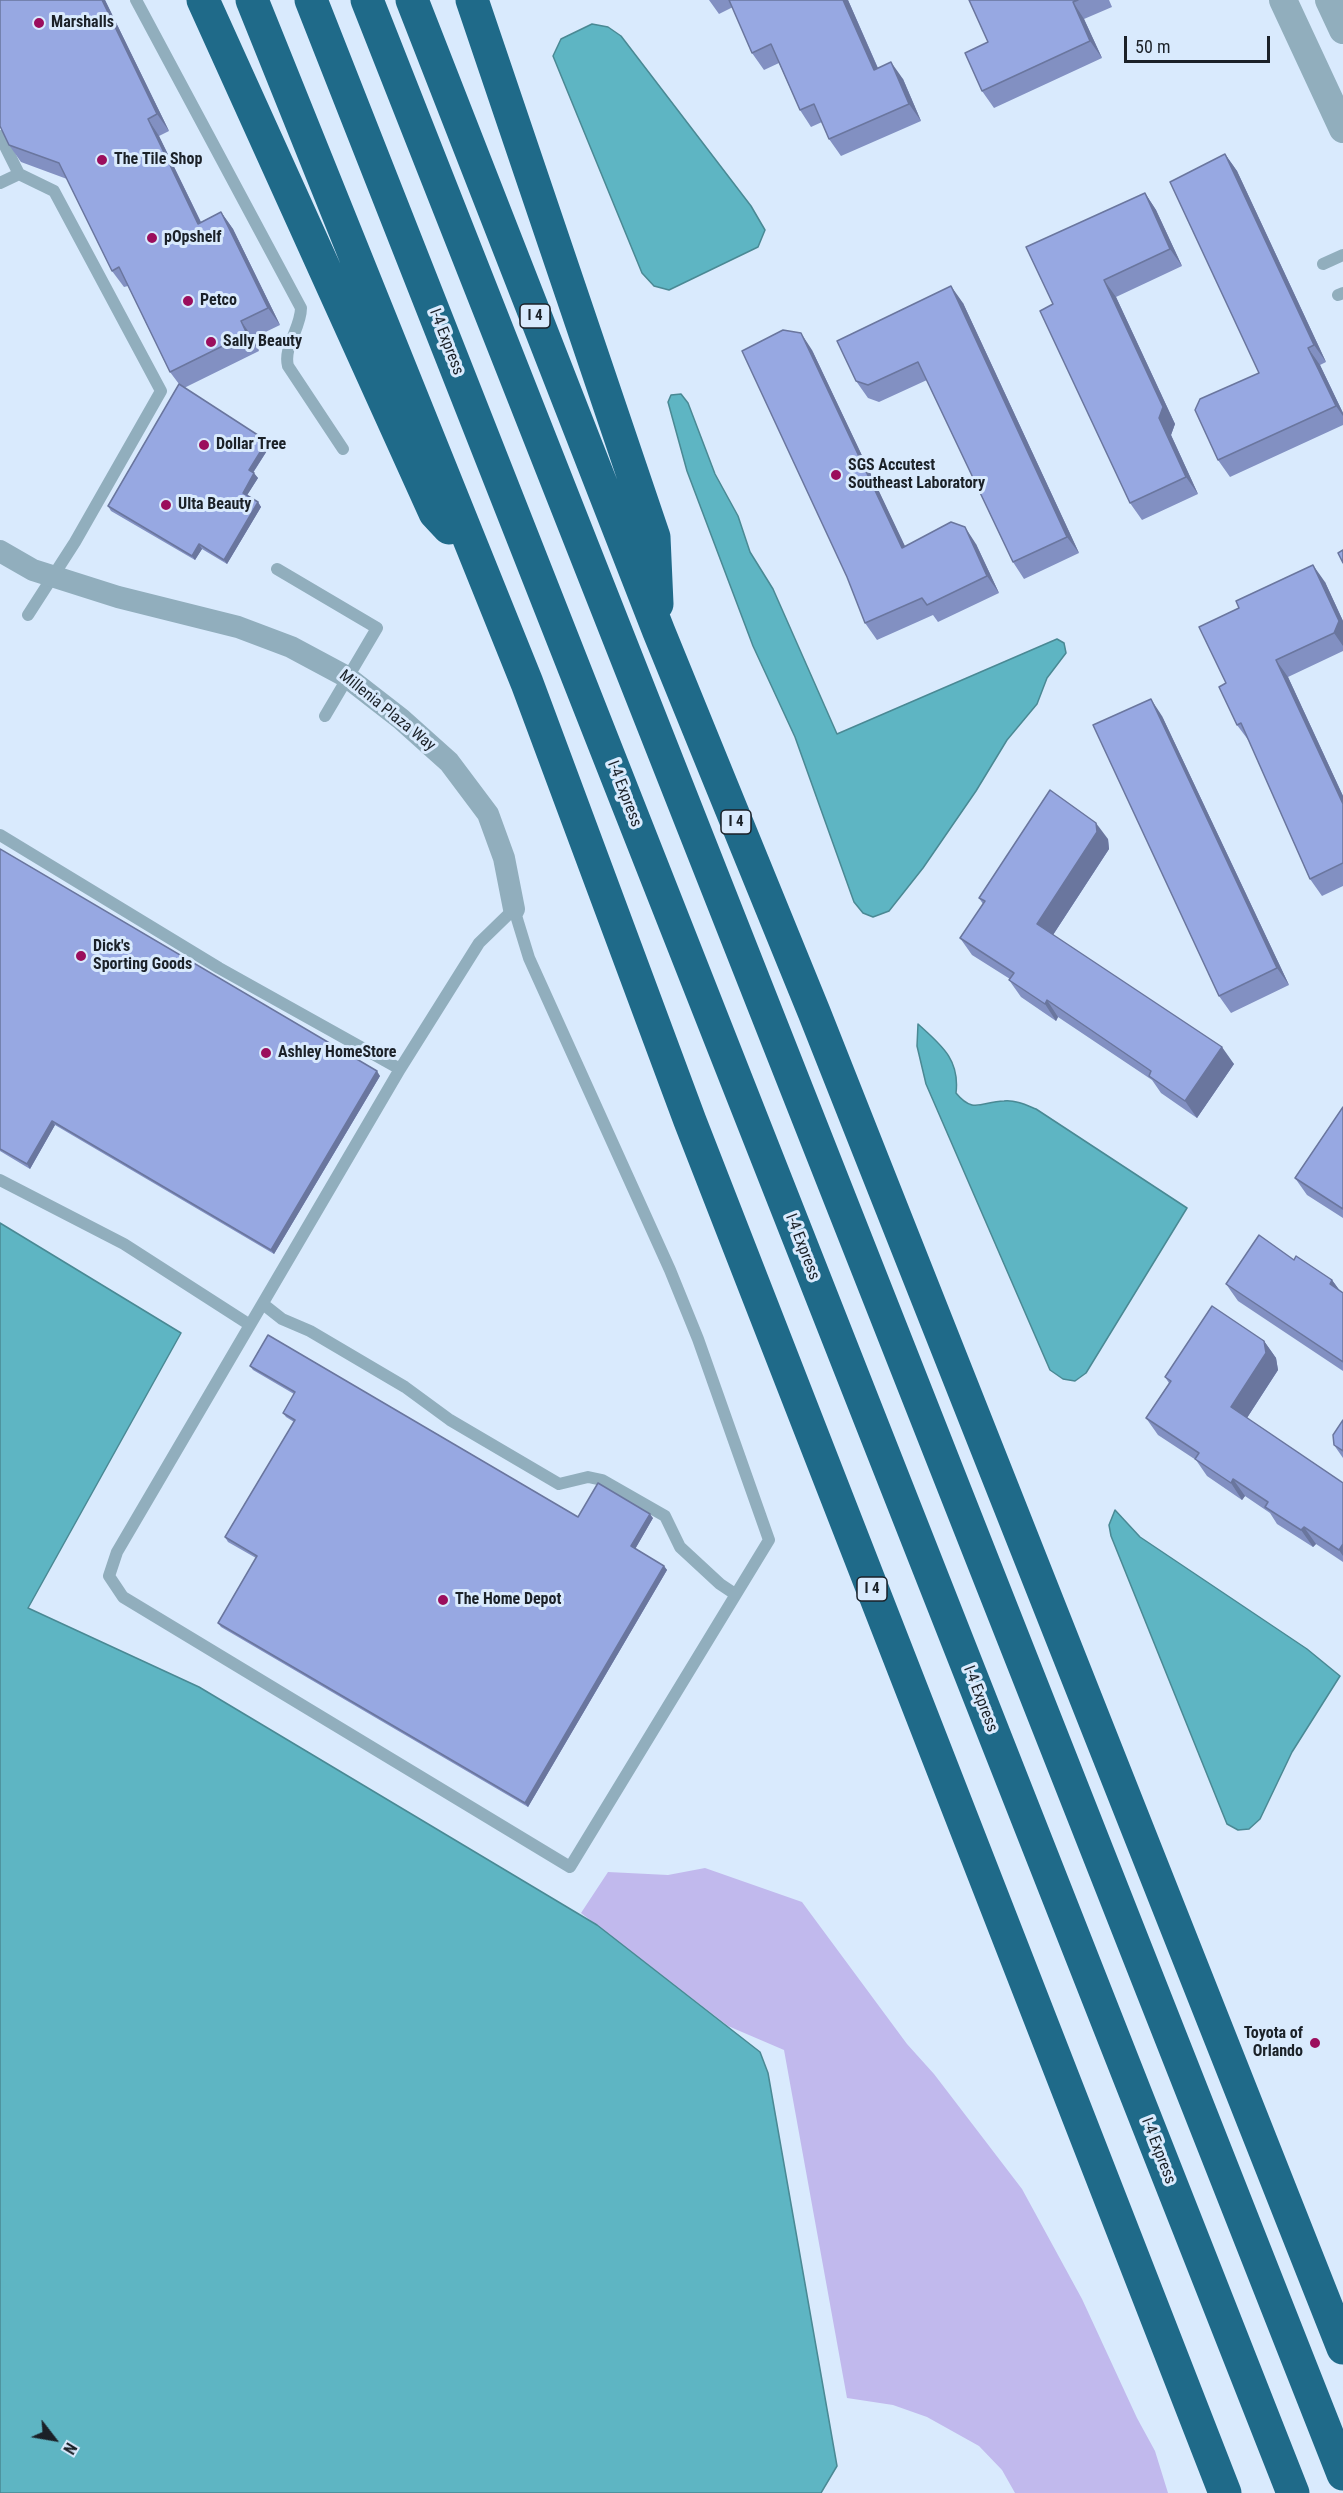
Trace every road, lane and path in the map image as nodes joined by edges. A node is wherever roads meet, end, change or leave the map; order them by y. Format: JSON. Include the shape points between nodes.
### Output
{"nodes":[{"id":1,"x":136,"y":0,"type":"edge"},
{"id":2,"x":203,"y":0,"type":"edge"},
{"id":3,"x":252,"y":0,"type":"edge"},
{"id":4,"x":311,"y":0,"type":"edge"},
{"id":5,"x":367,"y":0,"type":"edge"},
{"id":6,"x":412,"y":0,"type":"edge"},
{"id":7,"x":472,"y":0,"type":"edge"},
{"id":8,"x":1282,"y":0,"type":"edge"},
{"id":9,"x":1334,"y":1,"type":"edge"},
{"id":10,"x":1343,"y":30,"type":"edge"},
{"id":11,"x":1343,"y":129,"type":"edge"},
{"id":12,"x":0,"y":136,"type":"edge"},
{"id":13,"x":19,"y":174,"type":"junction"},
{"id":14,"x":0,"y":183,"type":"edge"},
{"id":15,"x":1343,"y":255,"type":"edge"},
{"id":16,"x":1323,"y":264,"type":"dead end"},
{"id":17,"x":343,"y":449,"type":"dead end"},
{"id":18,"x":0,"y":551,"type":"edge"},
{"id":19,"x":478,"y":559,"type":"junction"},
{"id":20,"x":277,"y":569,"type":"dead end"},
{"id":21,"x":53,"y":576,"type":"junction"},
{"id":22,"x":28,"y":615,"type":"dead end"},
{"id":23,"x":659,"y":632,"type":"junction"},
{"id":24,"x":347,"y":677,"type":"junction"},
{"id":25,"x":325,"y":716,"type":"dead end"},
{"id":26,"x":0,"y":835,"type":"edge"},
{"id":27,"x":514,"y":909,"type":"junction"},
{"id":28,"x":400,"y":1069,"type":"junction"},
{"id":29,"x":0,"y":1180,"type":"edge"},
{"id":30,"x":263,"y":1304,"type":"junction"},
{"id":31,"x":250,"y":1325,"type":"junction"},
{"id":32,"x":735,"y":1594,"type":"junction"},
{"id":33,"x":1343,"y":2348,"type":"edge"},
{"id":34,"x":1343,"y":2474,"type":"edge"},
{"id":35,"x":1225,"y":2493,"type":"edge"},
{"id":36,"x":1293,"y":2493,"type":"edge"}],
"edges":[{"from":1,"to":17,"type":"lane","via":[[301,308],[286,358],[288,366]]},
{"from":2,"to":19,"type":"highway","via":[[435,513]]},
{"from":3,"to":19,"type":"highway","number":"I 4"},
{"from":4,"to":36,"type":"highway","name":"I-4 Express"},
{"from":5,"to":34,"type":"highway"},
{"from":6,"to":23,"type":"highway","number":"I 4"},
{"from":7,"to":23,"type":"highway","via":[[654,537]]},
{"from":8,"to":11,"type":"street"},
{"from":9,"to":10,"type":"street"},
{"from":12,"to":13,"type":"lane"},
{"from":13,"to":14,"type":"lane"},
{"from":13,"to":21,"type":"lane","via":[[54,191],[161,390]]},
{"from":15,"to":16,"type":"lane"},
{"from":18,"to":21,"type":"street","name":"Millenia Plaza Way","via":[[33,570]]},
{"from":19,"to":35,"type":"highway","number":"I 4","via":[[690,1121]]},
{"from":20,"to":24,"type":"lane","via":[[377,627]]},
{"from":21,"to":22,"type":"lane"},
{"from":21,"to":24,"type":"street","name":"Millenia Plaza Way","via":[[238,627],[291,647]]},
{"from":23,"to":33,"type":"highway","number":"I 4","via":[[814,1012]]},
{"from":24,"to":25,"type":"lane"},
{"from":24,"to":27,"type":"street","name":"Millenia Plaza Way","via":[[449,762],[488,814],[504,858]]},
{"from":26,"to":28,"type":"lane","via":[[219,968]]},
{"from":27,"to":28,"type":"lane","via":[[479,944]]},
{"from":27,"to":32,"type":"lane","via":[[529,958],[698,1339],[769,1540]]},
{"from":28,"to":30,"type":"lane"},
{"from":29,"to":31,"type":"lane","via":[[124,1244]]},
{"from":30,"to":31,"type":"lane"},
{"from":30,"to":32,"type":"lane","via":[[559,1484],[588,1477],[602,1480],[665,1516],[680,1548]]},
{"from":31,"to":32,"type":"lane","via":[[117,1552],[109,1576],[123,1597],[570,1867]]}]}
